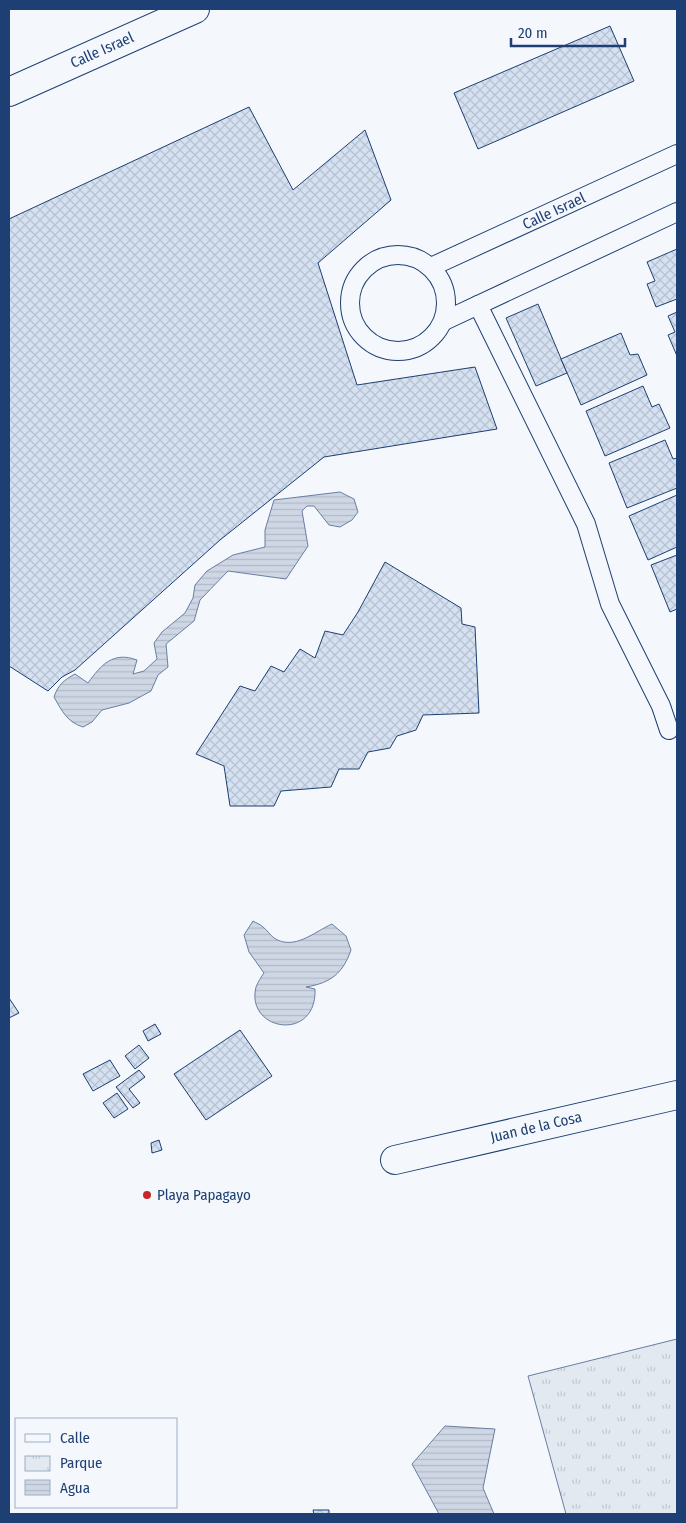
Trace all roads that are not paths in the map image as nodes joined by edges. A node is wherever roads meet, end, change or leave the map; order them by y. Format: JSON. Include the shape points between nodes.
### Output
{"nodes":[{"id":1,"x":194,"y":9,"type":"edge"},
{"id":2,"x":9,"y":92,"type":"edge"},
{"id":3,"x":677,"y":154,"type":"edge"},
{"id":4,"x":677,"y":212,"type":"edge"},
{"id":5,"x":431,"y":267,"type":"junction"},
{"id":6,"x":478,"y":306,"type":"junction"},
{"id":7,"x":444,"y":321,"type":"junction"},
{"id":8,"x":669,"y":730,"type":"dead end"},
{"id":9,"x":677,"y":1094,"type":"edge"},
{"id":10,"x":395,"y":1160,"type":"dead end"}],
"edges":[{"from":1,"to":2,"type":"street","name":"Calle Israel"},
{"from":3,"to":5,"type":"lane","name":"Calle Israel"},
{"from":4,"to":6,"type":"lane"},
{"from":5,"to":7,"type":"lane","via":[[446,292]]},
{"from":5,"to":7,"type":"lane","via":[[407,255],[380,258],[358,275],[350,300],[356,327],[375,347],[402,352],[427,343]]},
{"from":6,"to":7,"type":"lane"},
{"from":6,"to":8,"type":"lane","via":[[586,524],[610,604],[661,706]]},
{"from":9,"to":10,"type":"street","name":"Juan de la Cosa"}]}
